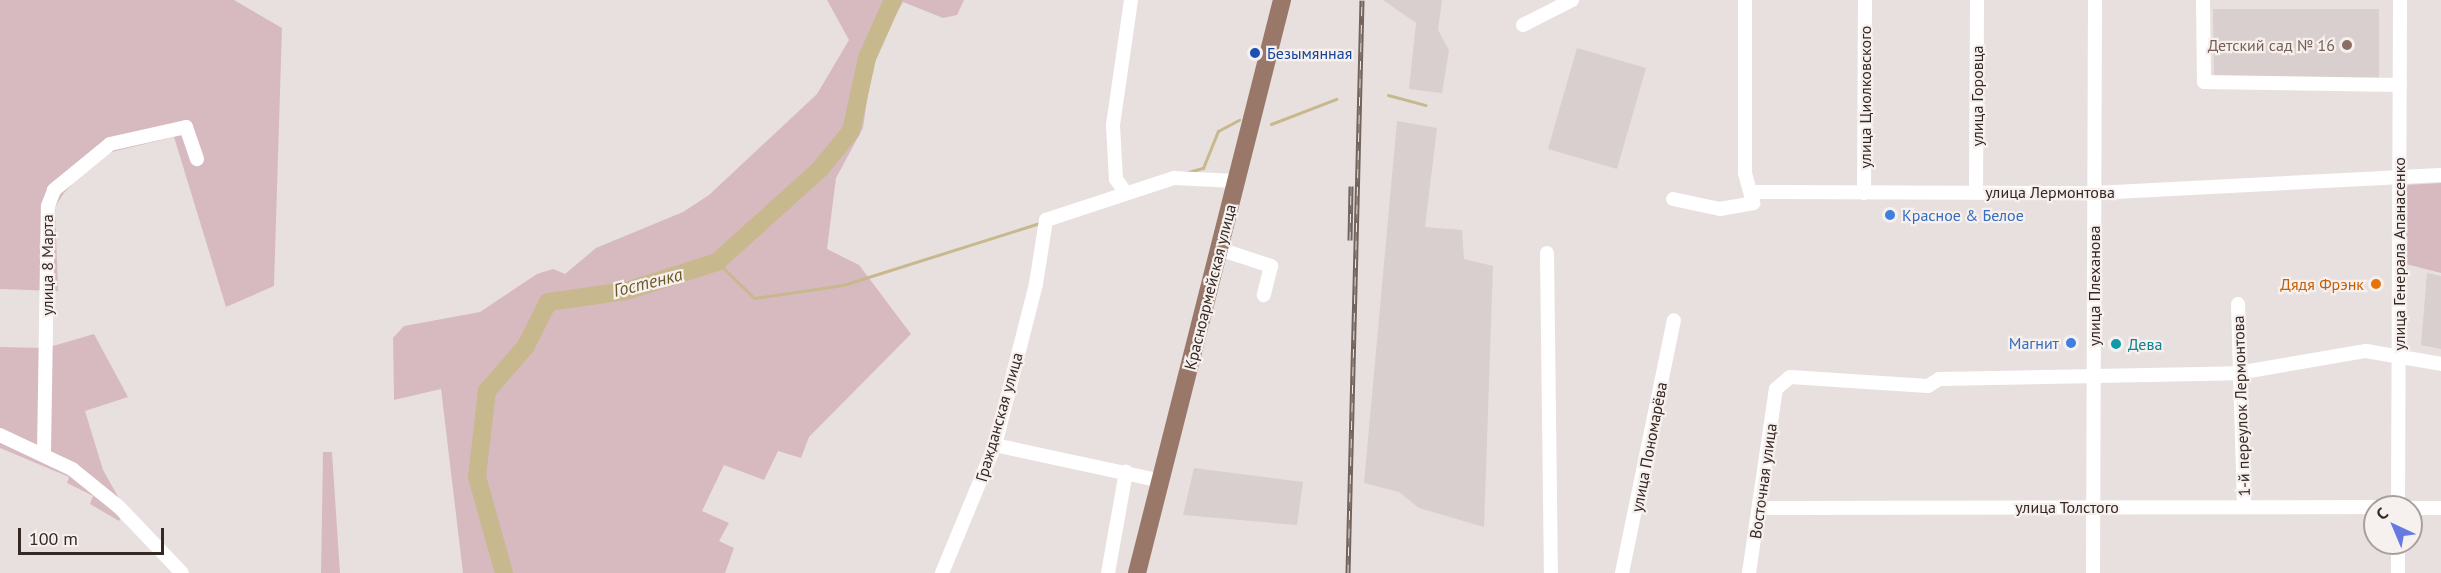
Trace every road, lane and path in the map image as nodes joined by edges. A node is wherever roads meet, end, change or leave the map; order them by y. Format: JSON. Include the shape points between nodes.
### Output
{"nodes":[{"id":1,"x":1131,"y":0,"type":"edge"},
{"id":2,"x":1282,"y":0,"type":"edge"},
{"id":3,"x":1572,"y":0,"type":"edge"},
{"id":4,"x":1745,"y":0,"type":"edge"},
{"id":5,"x":1866,"y":0,"type":"edge"},
{"id":6,"x":1977,"y":0,"type":"edge"},
{"id":7,"x":2095,"y":0,"type":"edge"},
{"id":8,"x":2203,"y":0,"type":"edge"},
{"id":9,"x":2400,"y":0,"type":"edge"},
{"id":10,"x":1523,"y":25,"type":"dead end"},
{"id":11,"x":2400,"y":85,"type":"junction"},
{"id":12,"x":197,"y":159,"type":"dead end"},
{"id":13,"x":2441,"y":175,"type":"edge"},
{"id":14,"x":2400,"y":177,"type":"junction"},
{"id":15,"x":1236,"y":181,"type":"junction"},
{"id":16,"x":1753,"y":192,"type":"junction"},
{"id":17,"x":1976,"y":192,"type":"junction"},
{"id":18,"x":1126,"y":193,"type":"junction"},
{"id":19,"x":1864,"y":193,"type":"junction"},
{"id":20,"x":2095,"y":193,"type":"junction"},
{"id":21,"x":1673,"y":199,"type":"dead end"},
{"id":22,"x":1219,"y":249,"type":"junction"},
{"id":23,"x":1547,"y":253,"type":"dead end"},
{"id":24,"x":1264,"y":295,"type":"dead end"},
{"id":25,"x":2238,"y":304,"type":"dead end"},
{"id":26,"x":1674,"y":320,"type":"dead end"},
{"id":27,"x":2399,"y":357,"type":"junction"},
{"id":28,"x":2441,"y":364,"type":"edge"},
{"id":29,"x":2238,"y":373,"type":"junction"},
{"id":30,"x":2094,"y":375,"type":"junction"},
{"id":31,"x":0,"y":435,"type":"edge"},
{"id":32,"x":995,"y":445,"type":"junction"},
{"id":33,"x":44,"y":453,"type":"junction"},
{"id":34,"x":1126,"y":472,"type":"junction"},
{"id":35,"x":1161,"y":481,"type":"junction"},
{"id":36,"x":2398,"y":495,"type":"edge"},
{"id":37,"x":2094,"y":507,"type":"junction"},
{"id":38,"x":2244,"y":507,"type":"junction"},
{"id":39,"x":2363,"y":507,"type":"edge"},
{"id":40,"x":2423,"y":507,"type":"edge"},
{"id":41,"x":1760,"y":508,"type":"junction"},
{"id":42,"x":2441,"y":508,"type":"edge"},
{"id":43,"x":2398,"y":555,"type":"edge"},
{"id":44,"x":182,"y":573,"type":"edge"},
{"id":45,"x":942,"y":573,"type":"edge"},
{"id":46,"x":1108,"y":573,"type":"edge"},
{"id":47,"x":1137,"y":573,"type":"edge"},
{"id":48,"x":1551,"y":573,"type":"edge"},
{"id":49,"x":1622,"y":573,"type":"edge"},
{"id":50,"x":1749,"y":573,"type":"edge"},
{"id":51,"x":2093,"y":573,"type":"edge"},
{"id":52,"x":2398,"y":573,"type":"edge"}],
"edges":[{"from":1,"to":18,"type":"street","via":[[1113,125],[1116,179]]},
{"from":2,"to":15,"type":"main road","name":"Красноармейская улица"},
{"from":3,"to":10,"type":"street"},
{"from":4,"to":16,"type":"street","via":[[1745,173]]},
{"from":5,"to":19,"type":"street","name":"улица Циолковского"},
{"from":6,"to":17,"type":"street","name":"улица Горовца"},
{"from":7,"to":20,"type":"street","name":"улица Плеханова"},
{"from":8,"to":11,"type":"street","via":[[2204,82]]},
{"from":9,"to":11,"type":"street","name":"улица Генерала Апанасенко"},
{"from":11,"to":14,"type":"street","name":"улица Генерала Апанасенко"},
{"from":12,"to":33,"type":"street","name":"улица 8 Марта","via":[[186,127],[110,144],[54,190],[48,206]]},
{"from":13,"to":14,"type":"street","name":"улица Лермонтова"},
{"from":14,"to":20,"type":"street","name":"улица Лермонтова"},
{"from":14,"to":27,"type":"street","name":"улица Генерала Апанасенко"},
{"from":15,"to":18,"type":"street","via":[[1174,178]]},
{"from":15,"to":22,"type":"main road","name":"Красноармейская улица"},
{"from":16,"to":19,"type":"street","name":"улица Лермонтова"},
{"from":16,"to":21,"type":"street","via":[[1753,203],[1737,209],[1696,207]]},
{"from":17,"to":19,"type":"street","name":"улица Лермонтова"},
{"from":17,"to":20,"type":"street","name":"улица Лермонтова"},
{"from":18,"to":32,"type":"street","name":"Гражданская улица","via":[[1046,220],[1035,290]]},
{"from":20,"to":30,"type":"street","name":"улица Плеханова"},
{"from":22,"to":24,"type":"street","via":[[1272,266]]},
{"from":22,"to":35,"type":"main road","name":"Красноармейская улица"},
{"from":23,"to":48,"type":"street"},
{"from":25,"to":29,"type":"street","name":"1-й переулок Лермонтова"},
{"from":26,"to":49,"type":"street","name":"улица Пономарёва"},
{"from":27,"to":28,"type":"street"},
{"from":27,"to":29,"type":"street","via":[[2366,351]]},
{"from":27,"to":36,"type":"street","name":"улица Генерала Апанасенко"},
{"from":29,"to":30,"type":"street"},
{"from":29,"to":38,"type":"street","name":"1-й переулок Лермонтова"},
{"from":30,"to":37,"type":"street","name":"улица Плеханова"},
{"from":30,"to":41,"type":"street","name":"Восточная улица","via":[[1939,379],[1928,386],[1790,377],[1776,389]]},
{"from":31,"to":33,"type":"street"},
{"from":32,"to":34,"type":"street"},
{"from":32,"to":45,"type":"street","name":"Гражданская улица"},
{"from":33,"to":44,"type":"street","via":[[119,507]]},
{"from":34,"to":35,"type":"street"},
{"from":34,"to":46,"type":"street"},
{"from":35,"to":47,"type":"main road","name":"Красноармейская улица"},
{"from":37,"to":38,"type":"street","name":"улица Толстого"},
{"from":37,"to":41,"type":"street","name":"улица Толстого"},
{"from":37,"to":51,"type":"street","name":"улица Плеханова"},
{"from":38,"to":39,"type":"street","name":"улица Толстого"},
{"from":40,"to":42,"type":"street"},
{"from":41,"to":50,"type":"street","name":"Восточная улица"},
{"from":43,"to":52,"type":"street"}]}
